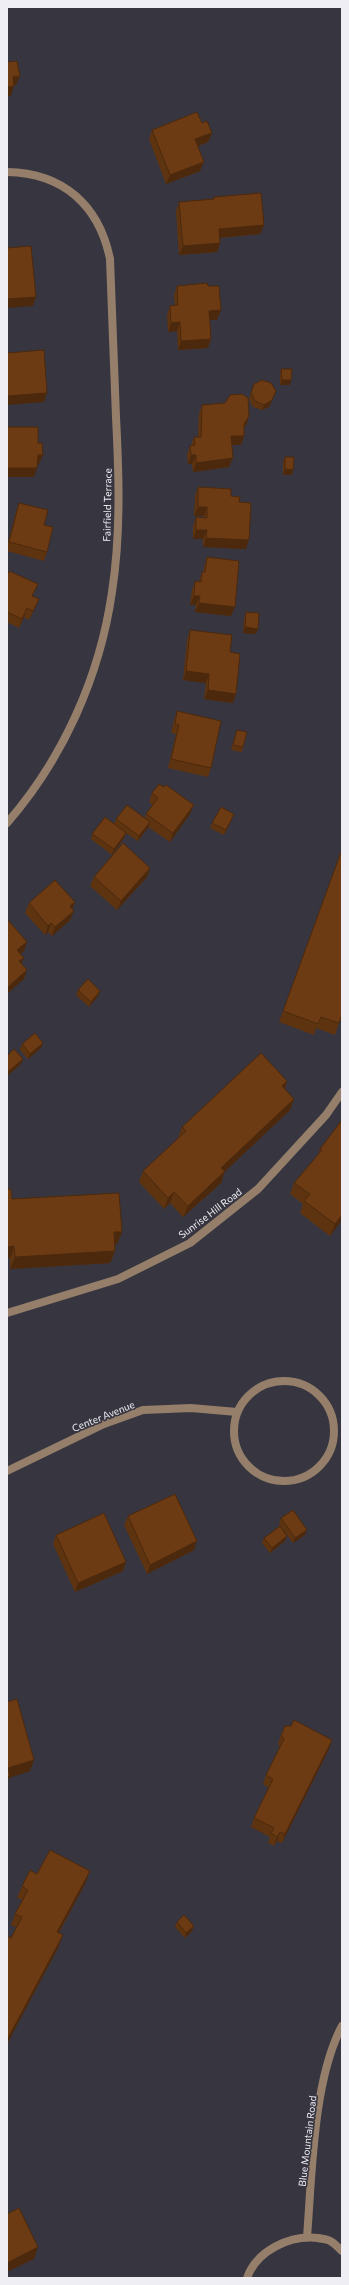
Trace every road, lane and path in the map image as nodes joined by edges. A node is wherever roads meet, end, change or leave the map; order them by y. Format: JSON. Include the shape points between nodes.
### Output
{"nodes":[{"id":1,"x":7,"y":172,"type":"edge"},
{"id":2,"x":7,"y":823,"type":"edge"},
{"id":3,"x":342,"y":1092,"type":"edge"},
{"id":4,"x":7,"y":1313,"type":"edge"},
{"id":5,"x":237,"y":1412,"type":"junction"},
{"id":6,"x":7,"y":1471,"type":"edge"},
{"id":7,"x":342,"y":2026,"type":"edge"},
{"id":8,"x":307,"y":2237,"type":"junction"},
{"id":9,"x":342,"y":2251,"type":"edge"},
{"id":10,"x":247,"y":2278,"type":"edge"}],
"edges":[{"from":1,"to":2,"type":"street","name":"Fairfield Terrace","via":[[25,174],[56,184],[81,199],[92,212],[107,242],[110,259],[118,464],[116,554],[112,592],[92,675],[54,759]]},
{"from":3,"to":4,"type":"street","name":"Sunrise Hill Road","via":[[326,1115],[258,1189],[190,1243],[118,1279]]},
{"from":5,"to":5,"type":"street","via":[[247,1397],[261,1386],[286,1381],[303,1385],[317,1394],[328,1408],[334,1424],[332,1445],[325,1460],[312,1473],[302,1478],[278,1481],[262,1477],[248,1466],[238,1452],[234,1435]]},
{"from":5,"to":6,"type":"street","name":"Center Avenue","via":[[191,1408],[143,1410],[104,1424]]},
{"from":7,"to":8,"type":"street","name":"Blue Mountain Road","via":[[332,2044],[318,2112]]},
{"from":8,"to":9,"type":"street","via":[[330,2240]]},
{"from":8,"to":10,"type":"street","via":[[283,2243],[262,2255]]}]}
